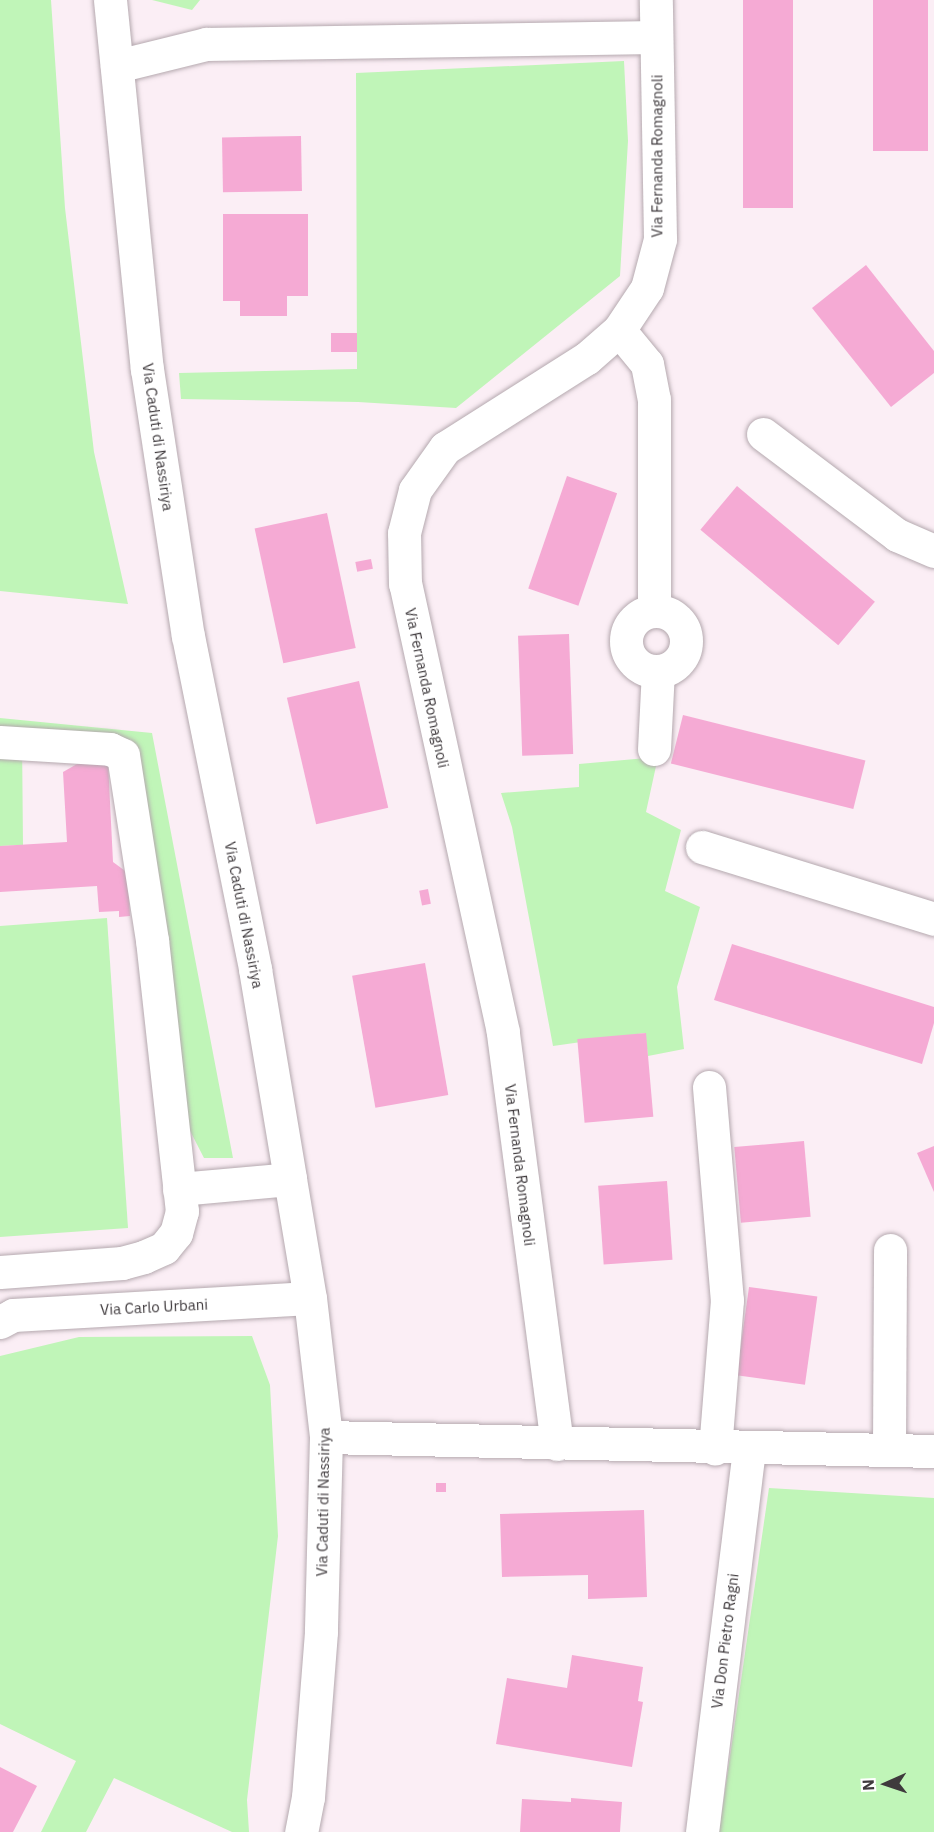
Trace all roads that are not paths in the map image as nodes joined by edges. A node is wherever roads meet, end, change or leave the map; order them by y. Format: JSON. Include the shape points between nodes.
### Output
{"nodes":[{"id":1,"x":110,"y":0,"type":"edge"},
{"id":2,"x":656,"y":0,"type":"edge"},
{"id":3,"x":656,"y":37,"type":"junction"},
{"id":4,"x":117,"y":66,"type":"junction"},
{"id":5,"x":619,"y":330,"type":"junction"},
{"id":6,"x":763,"y":434,"type":"dead end"},
{"id":7,"x":934,"y":551,"type":"edge"},
{"id":8,"x":0,"y":742,"type":"edge"},
{"id":9,"x":654,"y":748,"type":"dead end"},
{"id":10,"x":702,"y":847,"type":"dead end"},
{"id":11,"x":934,"y":919,"type":"edge"},
{"id":12,"x":709,"y":1087,"type":"dead end"},
{"id":13,"x":291,"y":1179,"type":"junction"},
{"id":14,"x":179,"y":1190,"type":"junction"},
{"id":15,"x":890,"y":1250,"type":"dead end"},
{"id":16,"x":0,"y":1272,"type":"edge"},
{"id":17,"x":310,"y":1298,"type":"junction"},
{"id":18,"x":0,"y":1322,"type":"edge"},
{"id":19,"x":326,"y":1437,"type":"junction"},
{"id":20,"x":557,"y":1444,"type":"junction"},
{"id":21,"x":715,"y":1449,"type":"junction"},
{"id":22,"x":749,"y":1450,"type":"junction"},
{"id":23,"x":889,"y":1450,"type":"junction"},
{"id":24,"x":934,"y":1451,"type":"edge"},
{"id":25,"x":301,"y":1832,"type":"edge"},
{"id":26,"x":702,"y":1832,"type":"edge"}],
"edges":[{"from":1,"to":4,"type":"street","name":"Via Caduti di Nassiriya"},
{"from":2,"to":3,"type":"street","name":"Via Fernanda Romagnoli"},
{"from":3,"to":4,"type":"street","via":[[206,44]]},
{"from":3,"to":5,"type":"street","name":"Via Fernanda Romagnoli","via":[[660,239],[646,288]]},
{"from":4,"to":13,"type":"street","name":"Via Caduti di Nassiriya","via":[[147,369],[188,636],[255,969]]},
{"from":5,"to":9,"type":"street","via":[[647,364],[654,399],[654,611],[633,621],[626,642],[636,663],[658,671]]},
{"from":5,"to":20,"type":"street","name":"Via Fernanda Romagnoli","via":[[587,358],[445,448],[415,490],[404,533],[405,584],[503,1032]]},
{"from":6,"to":7,"type":"street","via":[[897,535]]},
{"from":8,"to":14,"type":"street","via":[[110,749],[123,755],[152,940]]},
{"from":10,"to":11,"type":"street"},
{"from":12,"to":21,"type":"street","via":[[727,1300]]},
{"from":13,"to":14,"type":"street"},
{"from":13,"to":17,"type":"street","name":"Via Caduti di Nassiriya"},
{"from":14,"to":16,"type":"street","via":[[182,1211],[176,1233],[164,1248],[122,1263]]},
{"from":15,"to":23,"type":"street"},
{"from":17,"to":18,"type":"street","name":"Via Carlo Urbani","via":[[14,1315]]},
{"from":17,"to":19,"type":"street","name":"Via Caduti di Nassiriya"},
{"from":19,"to":20,"type":"street"},
{"from":19,"to":25,"type":"street","name":"Via Caduti di Nassiriya","via":[[321,1632],[308,1797]]},
{"from":20,"to":21,"type":"street"},
{"from":21,"to":22,"type":"street"},
{"from":22,"to":23,"type":"street"},
{"from":22,"to":26,"type":"street","name":"Via Don Pietro Ragni"},
{"from":23,"to":24,"type":"street"}]}
